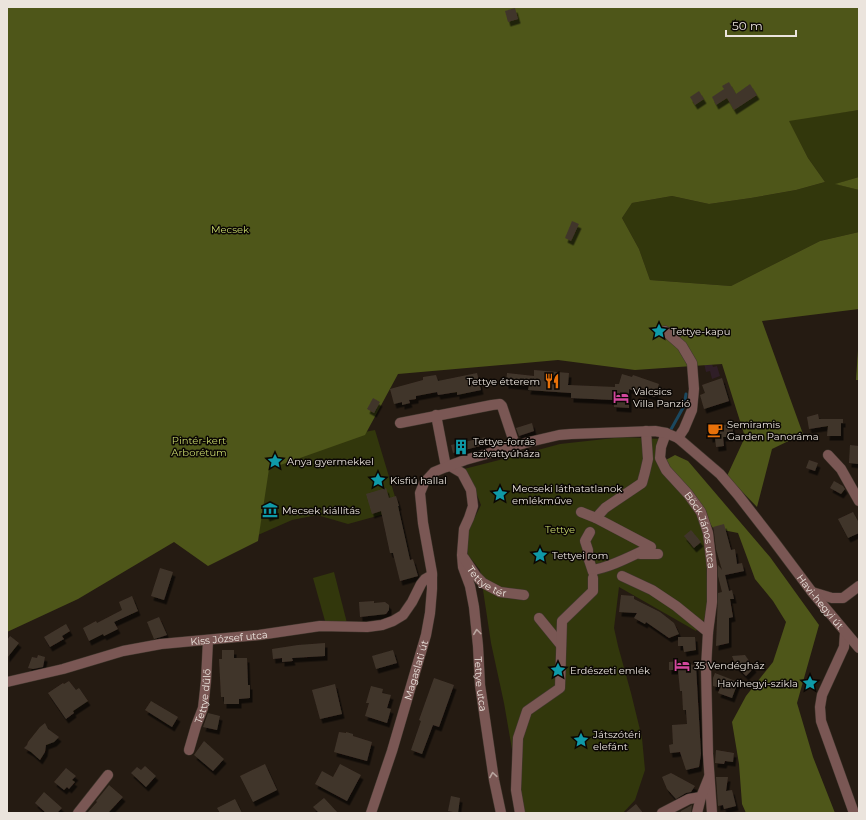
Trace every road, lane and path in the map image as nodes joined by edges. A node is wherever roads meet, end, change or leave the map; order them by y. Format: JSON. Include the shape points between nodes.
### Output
{"nodes":[{"id":1,"x":665,"y":331,"type":"dead end"},
{"id":2,"x":436,"y":415,"type":"junction"},
{"id":3,"x":400,"y":423,"type":"dead end"},
{"id":4,"x":646,"y":431,"type":"junction"},
{"id":5,"x":665,"y":436,"type":"junction"},
{"id":6,"x":678,"y":438,"type":"junction"},
{"id":7,"x":515,"y":445,"type":"junction"},
{"id":8,"x":828,"y":455,"type":"dead end"},
{"id":9,"x":448,"y":466,"type":"junction"},
{"id":10,"x":859,"y":500,"type":"edge"},
{"id":11,"x":581,"y":512,"type":"dead end"},
{"id":12,"x":596,"y":518,"type":"junction"},
{"id":13,"x":590,"y":532,"type":"dead end"},
{"id":14,"x":636,"y":554,"type":"junction"},
{"id":15,"x":658,"y":554,"type":"dead end"},
{"id":16,"x":462,"y":555,"type":"junction"},
{"id":17,"x":593,"y":573,"type":"junction"},
{"id":18,"x":432,"y":575,"type":"junction"},
{"id":19,"x":622,"y":576,"type":"dead end"},
{"id":20,"x":859,"y":586,"type":"edge"},
{"id":21,"x":812,"y":592,"type":"junction"},
{"id":22,"x":524,"y":595,"type":"dead end"},
{"id":23,"x":539,"y":618,"type":"dead end"},
{"id":24,"x":708,"y":632,"type":"junction"},
{"id":25,"x":845,"y":632,"type":"junction"},
{"id":26,"x":208,"y":640,"type":"junction"},
{"id":27,"x":562,"y":645,"type":"junction"},
{"id":28,"x":859,"y":648,"type":"edge"},
{"id":29,"x":7,"y":682,"type":"edge"},
{"id":30,"x":189,"y":750,"type":"dead end"},
{"id":31,"x":710,"y":774,"type":"junction"},
{"id":32,"x":108,"y":775,"type":"dead end"},
{"id":33,"x":701,"y":797,"type":"junction"},
{"id":34,"x":78,"y":813,"type":"edge"},
{"id":35,"x":371,"y":813,"type":"edge"},
{"id":36,"x":501,"y":813,"type":"edge"},
{"id":37,"x":520,"y":813,"type":"edge"},
{"id":38,"x":662,"y":813,"type":"edge"},
{"id":39,"x":697,"y":813,"type":"edge"},
{"id":40,"x":712,"y":813,"type":"edge"},
{"id":41,"x":854,"y":813,"type":"edge"}],
"edges":[{"from":1,"to":6,"type":"street","via":[[682,346],[692,362],[692,410]]},
{"from":2,"to":3,"type":"street"},
{"from":2,"to":7,"type":"street","via":[[500,404]]},
{"from":2,"to":9,"type":"street"},
{"from":4,"to":5,"type":"street","via":[[655,431]]},
{"from":4,"to":7,"type":"street","via":[[559,435]]},
{"from":4,"to":12,"type":"street","via":[[648,459],[642,483],[605,508]]},
{"from":5,"to":6,"type":"street","name":"Havi-hegyi út"},
{"from":5,"to":24,"type":"street","name":"Böck János utca","via":[[660,458],[666,470],[701,512],[708,533],[712,602]]},
{"from":6,"to":21,"type":"street","name":"Havi-hegyi út","via":[[720,474]]},
{"from":7,"to":9,"type":"street"},
{"from":8,"to":10,"type":"street","via":[[841,470]]},
{"from":9,"to":16,"type":"street","name":"Tettye tér","via":[[462,473],[473,499],[473,506],[464,529]]},
{"from":9,"to":18,"type":"street","name":"Magaslati út","via":[[434,472],[424,483],[420,493]]},
{"from":11,"to":12,"type":"street"},
{"from":12,"to":14,"type":"street","via":[[651,547]]},
{"from":13,"to":17,"type":"street","via":[[585,541]]},
{"from":14,"to":15,"type":"street"},
{"from":14,"to":17,"type":"street"},
{"from":16,"to":22,"type":"street","name":"Tettye tér","via":[[483,583],[500,592]]},
{"from":36,"to":16,"type":"street","name":"Tettye utca","one_way":true,"via":[[480,685],[474,607]]},
{"from":17,"to":27,"type":"street","via":[[593,591],[562,621]]},
{"from":18,"to":26,"type":"street","name":"Kiss József utca","via":[[425,579],[403,615],[382,625],[320,626]]},
{"from":18,"to":35,"type":"street","name":"Magaslati út","via":[[426,635]]},
{"from":19,"to":24,"type":"street","via":[[652,590]]},
{"from":20,"to":21,"type":"street","via":[[843,598],[832,598]]},
{"from":21,"to":25,"type":"street","name":"Havi-hegyi út"},
{"from":23,"to":27,"type":"street"},
{"from":24,"to":31,"type":"street","name":"Böck János utca","via":[[706,668]]},
{"from":25,"to":28,"type":"street"},
{"from":25,"to":41,"type":"street","name":"Havi-hegyi út","via":[[844,647],[822,695],[820,707],[821,722]]},
{"from":26,"to":29,"type":"street","name":"Kiss József utca","via":[[161,644],[123,651]]},
{"from":26,"to":30,"type":"street","name":"Tettye dűlő","via":[[203,708]]},
{"from":27,"to":37,"type":"street","via":[[560,688],[527,711],[518,738],[516,790]]},
{"from":31,"to":33,"type":"street","name":"Böck János utca"},
{"from":31,"to":40,"type":"street"},
{"from":32,"to":34,"type":"street"},
{"from":33,"to":38,"type":"street","via":[[689,799]]},
{"from":33,"to":39,"type":"street","name":"Böck János utca"}]}
